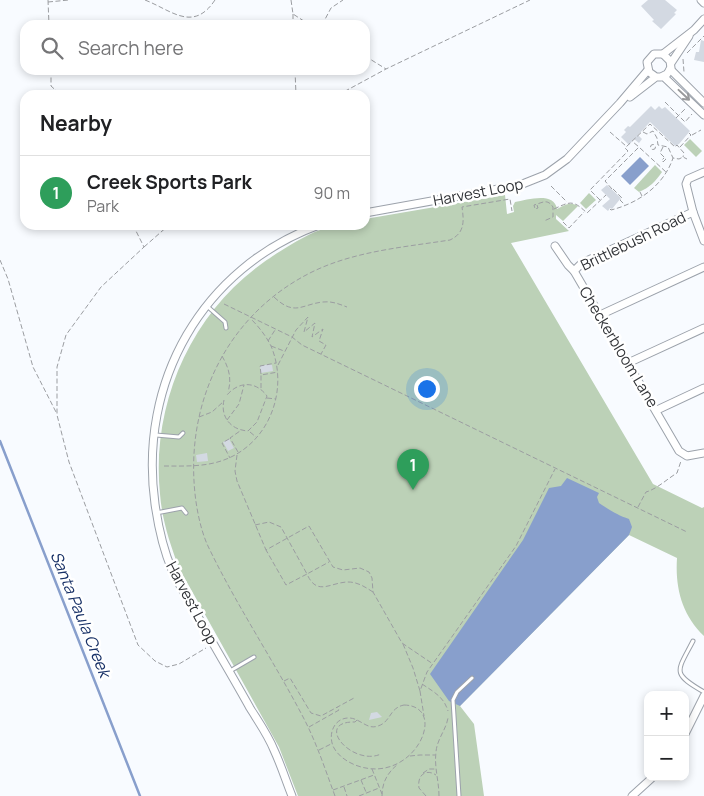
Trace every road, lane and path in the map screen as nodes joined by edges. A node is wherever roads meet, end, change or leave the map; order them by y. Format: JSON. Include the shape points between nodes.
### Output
{"nodes":[{"id":1,"x":69,"y":0,"type":"edge"},
{"id":2,"x":145,"y":0,"type":"edge"},
{"id":3,"x":215,"y":0,"type":"edge"},
{"id":4,"x":291,"y":0,"type":"edge"},
{"id":5,"x":343,"y":0,"type":"edge"},
{"id":6,"x":530,"y":0,"type":"edge"},
{"id":7,"x":701,"y":0,"type":"edge"},
{"id":8,"x":48,"y":1,"type":"edge"},
{"id":9,"x":704,"y":3,"type":"edge"},
{"id":10,"x":293,"y":14,"type":"junction"},
{"id":11,"x":704,"y":19,"type":"edge"},
{"id":12,"x":49,"y":20,"type":"edge"},
{"id":13,"x":293,"y":20,"type":"edge"},
{"id":14,"x":302,"y":20,"type":"edge"},
{"id":15,"x":325,"y":20,"type":"edge"},
{"id":16,"x":694,"y":30,"type":"junction"},
{"id":17,"x":704,"y":36,"type":"edge"},
{"id":18,"x":662,"y":54,"type":"junction"},
{"id":19,"x":370,"y":59,"type":"edge"},
{"id":20,"x":671,"y":66,"type":"junction"},
{"id":21,"x":386,"y":69,"type":"junction"},
{"id":22,"x":648,"y":70,"type":"junction"},
{"id":23,"x":685,"y":73,"type":"dead end"},
{"id":24,"x":51,"y":75,"type":"edge"},
{"id":25,"x":295,"y":75,"type":"edge"},
{"id":26,"x":660,"y":77,"type":"junction"},
{"id":27,"x":55,"y":90,"type":"edge"},
{"id":28,"x":296,"y":90,"type":"edge"},
{"id":29,"x":347,"y":90,"type":"edge"},
{"id":30,"x":665,"y":102,"type":"dead end"},
{"id":31,"x":620,"y":103,"type":"junction"},
{"id":32,"x":704,"y":103,"type":"edge"},
{"id":33,"x":686,"y":109,"type":"dead end"},
{"id":34,"x":692,"y":114,"type":"dead end"},
{"id":35,"x":704,"y":115,"type":"edge"},
{"id":36,"x":677,"y":117,"type":"junction"},
{"id":37,"x":701,"y":130,"type":"dead end"},
{"id":38,"x":610,"y":132,"type":"dead end"},
{"id":39,"x":642,"y":132,"type":"junction"},
{"id":40,"x":689,"y":133,"type":"dead end"},
{"id":41,"x":691,"y":136,"type":"junction"},
{"id":42,"x":632,"y":141,"type":"junction"},
{"id":43,"x":664,"y":146,"type":"junction"},
{"id":44,"x":626,"y":147,"type":"junction"},
{"id":45,"x":639,"y":147,"type":"junction"},
{"id":46,"x":679,"y":148,"type":"junction"},
{"id":47,"x":683,"y":157,"type":"junction"},
{"id":48,"x":664,"y":158,"type":"dead end"},
{"id":49,"x":673,"y":158,"type":"junction"},
{"id":50,"x":687,"y":159,"type":"dead end"},
{"id":51,"x":666,"y":172,"type":"junction"},
{"id":52,"x":704,"y":172,"type":"edge"},
{"id":53,"x":653,"y":183,"type":"dead end"},
{"id":54,"x":551,"y":186,"type":"dead end"},
{"id":55,"x":656,"y":186,"type":"junction"},
{"id":56,"x":640,"y":192,"type":"dead end"},
{"id":57,"x":606,"y":195,"type":"dead end"},
{"id":58,"x":642,"y":197,"type":"junction"},
{"id":59,"x":600,"y":200,"type":"junction"},
{"id":60,"x":567,"y":203,"type":"junction"},
{"id":61,"x":537,"y":205,"type":"dead end"},
{"id":62,"x":626,"y":206,"type":"junction"},
{"id":63,"x":554,"y":209,"type":"junction"},
{"id":64,"x":610,"y":209,"type":"dead end"},
{"id":65,"x":512,"y":211,"type":"dead end"},
{"id":66,"x":585,"y":211,"type":"junction"},
{"id":67,"x":370,"y":212,"type":"edge"},
{"id":68,"x":693,"y":212,"type":"junction"},
{"id":69,"x":544,"y":221,"type":"dead end"},
{"id":70,"x":564,"y":222,"type":"dead end"},
{"id":71,"x":136,"y":230,"type":"edge"},
{"id":72,"x":163,"y":230,"type":"edge"},
{"id":73,"x":307,"y":230,"type":"edge"},
{"id":74,"x":704,"y":242,"type":"edge"},
{"id":75,"x":555,"y":246,"type":"dead end"},
{"id":76,"x":144,"y":247,"type":"junction"},
{"id":77,"x":0,"y":260,"type":"edge"},
{"id":78,"x":704,"y":267,"type":"edge"},
{"id":79,"x":574,"y":271,"type":"junction"},
{"id":80,"x":274,"y":297,"type":"junction"},
{"id":81,"x":224,"y":304,"type":"dead end"},
{"id":82,"x":206,"y":306,"type":"junction"},
{"id":83,"x":347,"y":306,"type":"dead end"},
{"id":84,"x":600,"y":315,"type":"junction"},
{"id":85,"x":250,"y":318,"type":"junction"},
{"id":86,"x":226,"y":328,"type":"dead end"},
{"id":87,"x":704,"y":328,"type":"edge"},
{"id":88,"x":276,"y":329,"type":"junction"},
{"id":89,"x":292,"y":337,"type":"junction"},
{"id":90,"x":268,"y":341,"type":"junction"},
{"id":91,"x":271,"y":346,"type":"junction"},
{"id":92,"x":284,"y":351,"type":"junction"},
{"id":93,"x":321,"y":355,"type":"junction"},
{"id":94,"x":222,"y":356,"type":"junction"},
{"id":95,"x":628,"y":363,"type":"junction"},
{"id":96,"x":277,"y":365,"type":"junction"},
{"id":97,"x":278,"y":372,"type":"junction"},
{"id":98,"x":261,"y":375,"type":"junction"},
{"id":99,"x":244,"y":384,"type":"junction"},
{"id":100,"x":704,"y":388,"type":"edge"},
{"id":101,"x":261,"y":389,"type":"junction"},
{"id":102,"x":227,"y":395,"type":"junction"},
{"id":103,"x":267,"y":397,"type":"junction"},
{"id":104,"x":276,"y":399,"type":"junction"},
{"id":105,"x":224,"y":400,"type":"junction"},
{"id":106,"x":656,"y":410,"type":"junction"},
{"id":107,"x":57,"y":415,"type":"junction"},
{"id":108,"x":198,"y":417,"type":"junction"},
{"id":109,"x":227,"y":420,"type":"junction"},
{"id":110,"x":240,"y":430,"type":"junction"},
{"id":111,"x":250,"y":431,"type":"junction"},
{"id":112,"x":184,"y":433,"type":"dead end"},
{"id":113,"x":153,"y":434,"type":"junction"},
{"id":114,"x":230,"y":438,"type":"junction"},
{"id":115,"x":257,"y":438,"type":"junction"},
{"id":116,"x":681,"y":452,"type":"junction"},
{"id":117,"x":704,"y":453,"type":"edge"},
{"id":118,"x":238,"y":454,"type":"junction"},
{"id":119,"x":230,"y":458,"type":"junction"},
{"id":120,"x":164,"y":466,"type":"dead end"},
{"id":121,"x":193,"y":466,"type":"junction"},
{"id":122,"x":555,"y":468,"type":"junction"},
{"id":123,"x":637,"y":508,"type":"junction"},
{"id":124,"x":156,"y":513,"type":"junction"},
{"id":125,"x":186,"y":514,"type":"dead end"},
{"id":126,"x":255,"y":525,"type":"junction"},
{"id":127,"x":686,"y":532,"type":"dead end"},
{"id":128,"x":288,"y":538,"type":"junction"},
{"id":129,"x":266,"y":550,"type":"junction"},
{"id":130,"x":329,"y":562,"type":"junction"},
{"id":131,"x":307,"y":574,"type":"junction"},
{"id":132,"x":373,"y":592,"type":"junction"},
{"id":133,"x":693,"y":641,"type":"dead end"},
{"id":134,"x":402,"y":643,"type":"junction"},
{"id":135,"x":213,"y":644,"type":"junction"},
{"id":136,"x":254,"y":658,"type":"dead end"},
{"id":137,"x":433,"y":664,"type":"junction"},
{"id":138,"x":229,"y":672,"type":"junction"},
{"id":139,"x":472,"y":678,"type":"dead end"},
{"id":140,"x":283,"y":682,"type":"junction"},
{"id":141,"x":422,"y":684,"type":"junction"},
{"id":142,"x":420,"y":691,"type":"junction"},
{"id":143,"x":704,"y":692,"type":"edge"},
{"id":144,"x":704,"y":696,"type":"edge"},
{"id":145,"x":354,"y":698,"type":"dead end"},
{"id":146,"x":337,"y":707,"type":"junction"},
{"id":147,"x":326,"y":713,"type":"junction"},
{"id":148,"x":328,"y":716,"type":"junction"},
{"id":149,"x":424,"y":717,"type":"junction"},
{"id":150,"x":357,"y":720,"type":"junction"},
{"id":151,"x":689,"y":726,"type":"edge"},
{"id":152,"x":308,"y":727,"type":"junction"},
{"id":153,"x":332,"y":744,"type":"junction"},
{"id":154,"x":318,"y":750,"type":"junction"},
{"id":155,"x":381,"y":754,"type":"dead end"},
{"id":156,"x":435,"y":756,"type":"junction"},
{"id":157,"x":409,"y":757,"type":"junction"},
{"id":158,"x":399,"y":764,"type":"junction"},
{"id":159,"x":372,"y":769,"type":"junction"},
{"id":160,"x":435,"y":769,"type":"junction"},
{"id":161,"x":423,"y":773,"type":"junction"},
{"id":162,"x":374,"y":775,"type":"junction"},
{"id":163,"x":436,"y":776,"type":"junction"},
{"id":164,"x":361,"y":780,"type":"junction"},
{"id":165,"x":649,"y":781,"type":"edge"},
{"id":166,"x":344,"y":786,"type":"junction"},
{"id":167,"x":379,"y":788,"type":"junction"},
{"id":168,"x":333,"y":790,"type":"junction"},
{"id":169,"x":366,"y":793,"type":"junction"},
{"id":170,"x":292,"y":796,"type":"edge"},
{"id":171,"x":335,"y":796,"type":"edge"},
{"id":172,"x":348,"y":796,"type":"edge"},
{"id":173,"x":359,"y":796,"type":"edge"},
{"id":174,"x":382,"y":796,"type":"edge"},
{"id":175,"x":426,"y":796,"type":"edge"},
{"id":176,"x":439,"y":796,"type":"edge"},
{"id":177,"x":459,"y":796,"type":"edge"},
{"id":178,"x":632,"y":796,"type":"edge"}],
"edges":[{"from":1,"to":8,"type":"path"},
{"from":2,"to":3,"type":"path","via":[[188,18],[208,11]]},
{"from":4,"to":10,"type":"path"},
{"from":5,"to":15,"type":"path","via":[[331,8]]},
{"from":6,"to":21,"type":"path"},
{"from":7,"to":9,"type":"street"},
{"from":8,"to":12,"type":"path"},
{"from":10,"to":13,"type":"path"},
{"from":10,"to":14,"type":"path"},
{"from":11,"to":16,"type":"street"},
{"from":16,"to":18,"type":"street"},
{"from":16,"to":20,"type":"street"},
{"from":17,"to":23,"type":"path","via":[[684,58]]},
{"from":18,"to":20,"type":"street"},
{"from":18,"to":22,"type":"street","via":[[650,56]]},
{"from":19,"to":21,"type":"path"},
{"from":20,"to":26,"type":"street"},
{"from":20,"to":32,"type":"street"},
{"from":21,"to":29,"type":"path"},
{"from":22,"to":26,"type":"street","via":[[652,76]]},
{"from":22,"to":31,"type":"street","name":"Harvest Loop"},
{"from":24,"to":27,"type":"path","via":[[51,86]]},
{"from":25,"to":28,"type":"path"},
{"from":26,"to":31,"type":"street","name":"Harvest Loop"},
{"from":26,"to":35,"type":"street","one_way":true},
{"from":30,"to":36,"type":"path"},
{"from":31,"to":67,"type":"street","name":"Harvest Loop","via":[[567,159],[538,179]]},
{"from":33,"to":36,"type":"path"},
{"from":34,"to":36,"type":"path","via":[[685,122]]},
{"from":37,"to":41,"type":"path"},
{"from":38,"to":44,"type":"path"},
{"from":39,"to":42,"type":"path"},
{"from":39,"to":43,"type":"path","via":[[653,131],[656,144]]},
{"from":39,"to":46,"type":"path","via":[[650,124]]},
{"from":40,"to":41,"type":"path"},
{"from":41,"to":46,"type":"path"},
{"from":42,"to":44,"type":"path"},
{"from":42,"to":45,"type":"path"},
{"from":43,"to":48,"type":"path","via":[[660,153]]},
{"from":43,"to":49,"type":"path","via":[[669,148]]},
{"from":44,"to":59,"type":"path","via":[[628,151],[590,190]]},
{"from":45,"to":51,"type":"path"},
{"from":45,"to":62,"type":"path","via":[[605,181]]},
{"from":46,"to":47,"type":"path","via":[[684,153]]},
{"from":47,"to":49,"type":"path"},
{"from":47,"to":50,"type":"path"},
{"from":49,"to":51,"type":"path"},
{"from":51,"to":55,"type":"path"},
{"from":52,"to":68,"type":"street","via":[[688,179],[686,184]]},
{"from":53,"to":55,"type":"path"},
{"from":54,"to":60,"type":"path"},
{"from":55,"to":58,"type":"path"},
{"from":56,"to":58,"type":"path"},
{"from":57,"to":59,"type":"path"},
{"from":58,"to":62,"type":"path"},
{"from":59,"to":66,"type":"path","via":[[587,213]]},
{"from":60,"to":63,"type":"path"},
{"from":60,"to":66,"type":"path","via":[[576,204]]},
{"from":61,"to":63,"type":"path","via":[[547,202]]},
{"from":62,"to":64,"type":"path"},
{"from":63,"to":69,"type":"path","via":[[553,217]]},
{"from":65,"to":80,"type":"path","via":[[510,199],[462,207],[463,226],[455,237],[344,260],[299,279]]},
{"from":66,"to":70,"type":"path","via":[[569,228]]},
{"from":68,"to":74,"type":"street"},
{"from":68,"to":79,"type":"street","name":"Brittlebush Road","via":[[582,263]]},
{"from":71,"to":76,"type":"path"},
{"from":72,"to":76,"type":"path"},
{"from":73,"to":82,"type":"street","name":"Harvest Loop","via":[[260,255]]},
{"from":75,"to":79,"type":"street","name":"Checkerbloom Lane"},
{"from":76,"to":107,"type":"path","via":[[101,287],[66,335],[57,367]]},
{"from":77,"to":107,"type":"path","via":[[33,367]]},
{"from":78,"to":84,"type":"street"},
{"from":79,"to":84,"type":"street","name":"Checkerbloom Lane"},
{"from":80,"to":83,"type":"path","via":[[295,308],[325,302]]},
{"from":80,"to":85,"type":"path"},
{"from":81,"to":85,"type":"path"},
{"from":82,"to":86,"type":"lane","via":[[225,322]]},
{"from":82,"to":113,"type":"street","name":"Harvest Loop","via":[[184,339],[168,372]]},
{"from":84,"to":95,"type":"street","name":"Checkerbloom Lane"},
{"from":85,"to":88,"type":"path"},
{"from":85,"to":90,"type":"path"},
{"from":85,"to":94,"type":"path"},
{"from":87,"to":95,"type":"street"},
{"from":88,"to":89,"type":"path"},
{"from":88,"to":90,"type":"path"},
{"from":89,"to":92,"type":"path"},
{"from":89,"to":93,"type":"path"},
{"from":89,"to":93,"type":"path","via":[[308,317],[304,332],[315,323],[312,336],[323,329],[319,342],[326,345]]},
{"from":90,"to":91,"type":"path"},
{"from":91,"to":92,"type":"path"},
{"from":91,"to":96,"type":"path"},
{"from":92,"to":96,"type":"path"},
{"from":93,"to":122,"type":"path"},
{"from":94,"to":102,"type":"path","via":[[229,372]]},
{"from":94,"to":108,"type":"path"},
{"from":95,"to":106,"type":"street","name":"Checkerbloom Lane"},
{"from":96,"to":97,"type":"path"},
{"from":96,"to":98,"type":"path","via":[[260,366]]},
{"from":97,"to":98,"type":"path"},
{"from":97,"to":104,"type":"path"},
{"from":98,"to":101,"type":"path"},
{"from":99,"to":101,"type":"path"},
{"from":99,"to":102,"type":"path"},
{"from":99,"to":109,"type":"path","via":[[240,404]]},
{"from":100,"to":106,"type":"street"},
{"from":101,"to":103,"type":"path"},
{"from":102,"to":105,"type":"path"},
{"from":103,"to":104,"type":"path"},
{"from":103,"to":111,"type":"path"},
{"from":104,"to":115,"type":"path","via":[[270,419]]},
{"from":105,"to":108,"type":"path","via":[[212,412]]},
{"from":105,"to":109,"type":"path"},
{"from":106,"to":116,"type":"street","name":"Checkerbloom Lane"},
{"from":107,"to":135,"type":"path","via":[[69,462],[138,645],[167,667]]},
{"from":108,"to":121,"type":"path"},
{"from":109,"to":110,"type":"path"},
{"from":110,"to":111,"type":"path"},
{"from":110,"to":114,"type":"path"},
{"from":111,"to":115,"type":"path"},
{"from":112,"to":113,"type":"lane","via":[[179,437]]},
{"from":113,"to":124,"type":"street","name":"Harvest Loop"},
{"from":114,"to":118,"type":"path"},
{"from":114,"to":119,"type":"path","via":[[222,443]]},
{"from":115,"to":118,"type":"path"},
{"from":116,"to":117,"type":"street","via":[[693,456]]},
{"from":116,"to":123,"type":"path","via":[[678,473],[646,492]]},
{"from":118,"to":119,"type":"path"},
{"from":118,"to":126,"type":"path","via":[[237,481]]},
{"from":119,"to":121,"type":"path"},
{"from":120,"to":121,"type":"path"},
{"from":121,"to":140,"type":"path","via":[[198,512],[207,543]]},
{"from":122,"to":123,"type":"path"},
{"from":122,"to":137,"type":"path","via":[[516,546]]},
{"from":123,"to":127,"type":"path"},
{"from":124,"to":125,"type":"lane","via":[[182,508]]},
{"from":124,"to":135,"type":"street","name":"Harvest Loop","via":[[172,570]]},
{"from":126,"to":128,"type":"path","via":[[272,523],[281,527]]},
{"from":126,"to":129,"type":"path"},
{"from":128,"to":129,"type":"path"},
{"from":128,"to":130,"type":"path","via":[[309,526]]},
{"from":128,"to":131,"type":"path"},
{"from":129,"to":131,"type":"path","via":[[286,585]]},
{"from":130,"to":131,"type":"path"},
{"from":130,"to":132,"type":"path","via":[[340,570],[360,568],[367,571],[372,578]]},
{"from":131,"to":132,"type":"path","via":[[321,587],[350,582]]},
{"from":132,"to":134,"type":"path"},
{"from":133,"to":143,"type":"lane","via":[[679,667],[687,682]]},
{"from":134,"to":137,"type":"path"},
{"from":134,"to":142,"type":"path"},
{"from":135,"to":138,"type":"street","name":"Harvest Loop"},
{"from":136,"to":138,"type":"lane"},
{"from":137,"to":141,"type":"path"},
{"from":138,"to":170,"type":"street","name":"Harvest Loop","via":[[274,749]]},
{"from":139,"to":177,"type":"lane","via":[[453,700]]},
{"from":140,"to":147,"type":"path","via":[[290,678],[311,713],[321,716]]},
{"from":140,"to":152,"type":"path"},
{"from":141,"to":142,"type":"path"},
{"from":141,"to":156,"type":"path","via":[[440,696],[448,710],[447,724],[437,742]]},
{"from":142,"to":149,"type":"path"},
{"from":144,"to":151,"type":"street"},
{"from":145,"to":146,"type":"path"},
{"from":146,"to":147,"type":"path"},
{"from":146,"to":148,"type":"path","via":[[339,710]]},
{"from":147,"to":148,"type":"path"},
{"from":148,"to":152,"type":"path"},
{"from":149,"to":150,"type":"path","via":[[415,708],[404,705],[394,710],[379,726],[368,726]]},
{"from":149,"to":157,"type":"path","via":[[422,737]]},
{"from":150,"to":153,"type":"path","via":[[345,718],[336,723],[331,733]]},
{"from":150,"to":155,"type":"path","via":[[339,727],[337,735],[340,742],[362,754]]},
{"from":152,"to":154,"type":"path"},
{"from":153,"to":154,"type":"path"},
{"from":153,"to":159,"type":"path","via":[[348,761]]},
{"from":154,"to":168,"type":"path"},
{"from":156,"to":157,"type":"path"},
{"from":156,"to":160,"type":"path"},
{"from":157,"to":158,"type":"path"},
{"from":158,"to":159,"type":"path"},
{"from":158,"to":174,"type":"path","via":[[387,775]]},
{"from":159,"to":162,"type":"path"},
{"from":160,"to":161,"type":"path"},
{"from":160,"to":163,"type":"path"},
{"from":161,"to":163,"type":"path","via":[[431,772]]},
{"from":161,"to":175,"type":"path","via":[[418,785]]},
{"from":162,"to":164,"type":"path"},
{"from":162,"to":167,"type":"path"},
{"from":163,"to":176,"type":"path"},
{"from":164,"to":166,"type":"path"},
{"from":164,"to":169,"type":"path"},
{"from":165,"to":178,"type":"street"},
{"from":166,"to":168,"type":"path"},
{"from":166,"to":172,"type":"path"},
{"from":167,"to":169,"type":"path"},
{"from":167,"to":174,"type":"path"},
{"from":168,"to":171,"type":"path"},
{"from":169,"to":173,"type":"path"}]}
